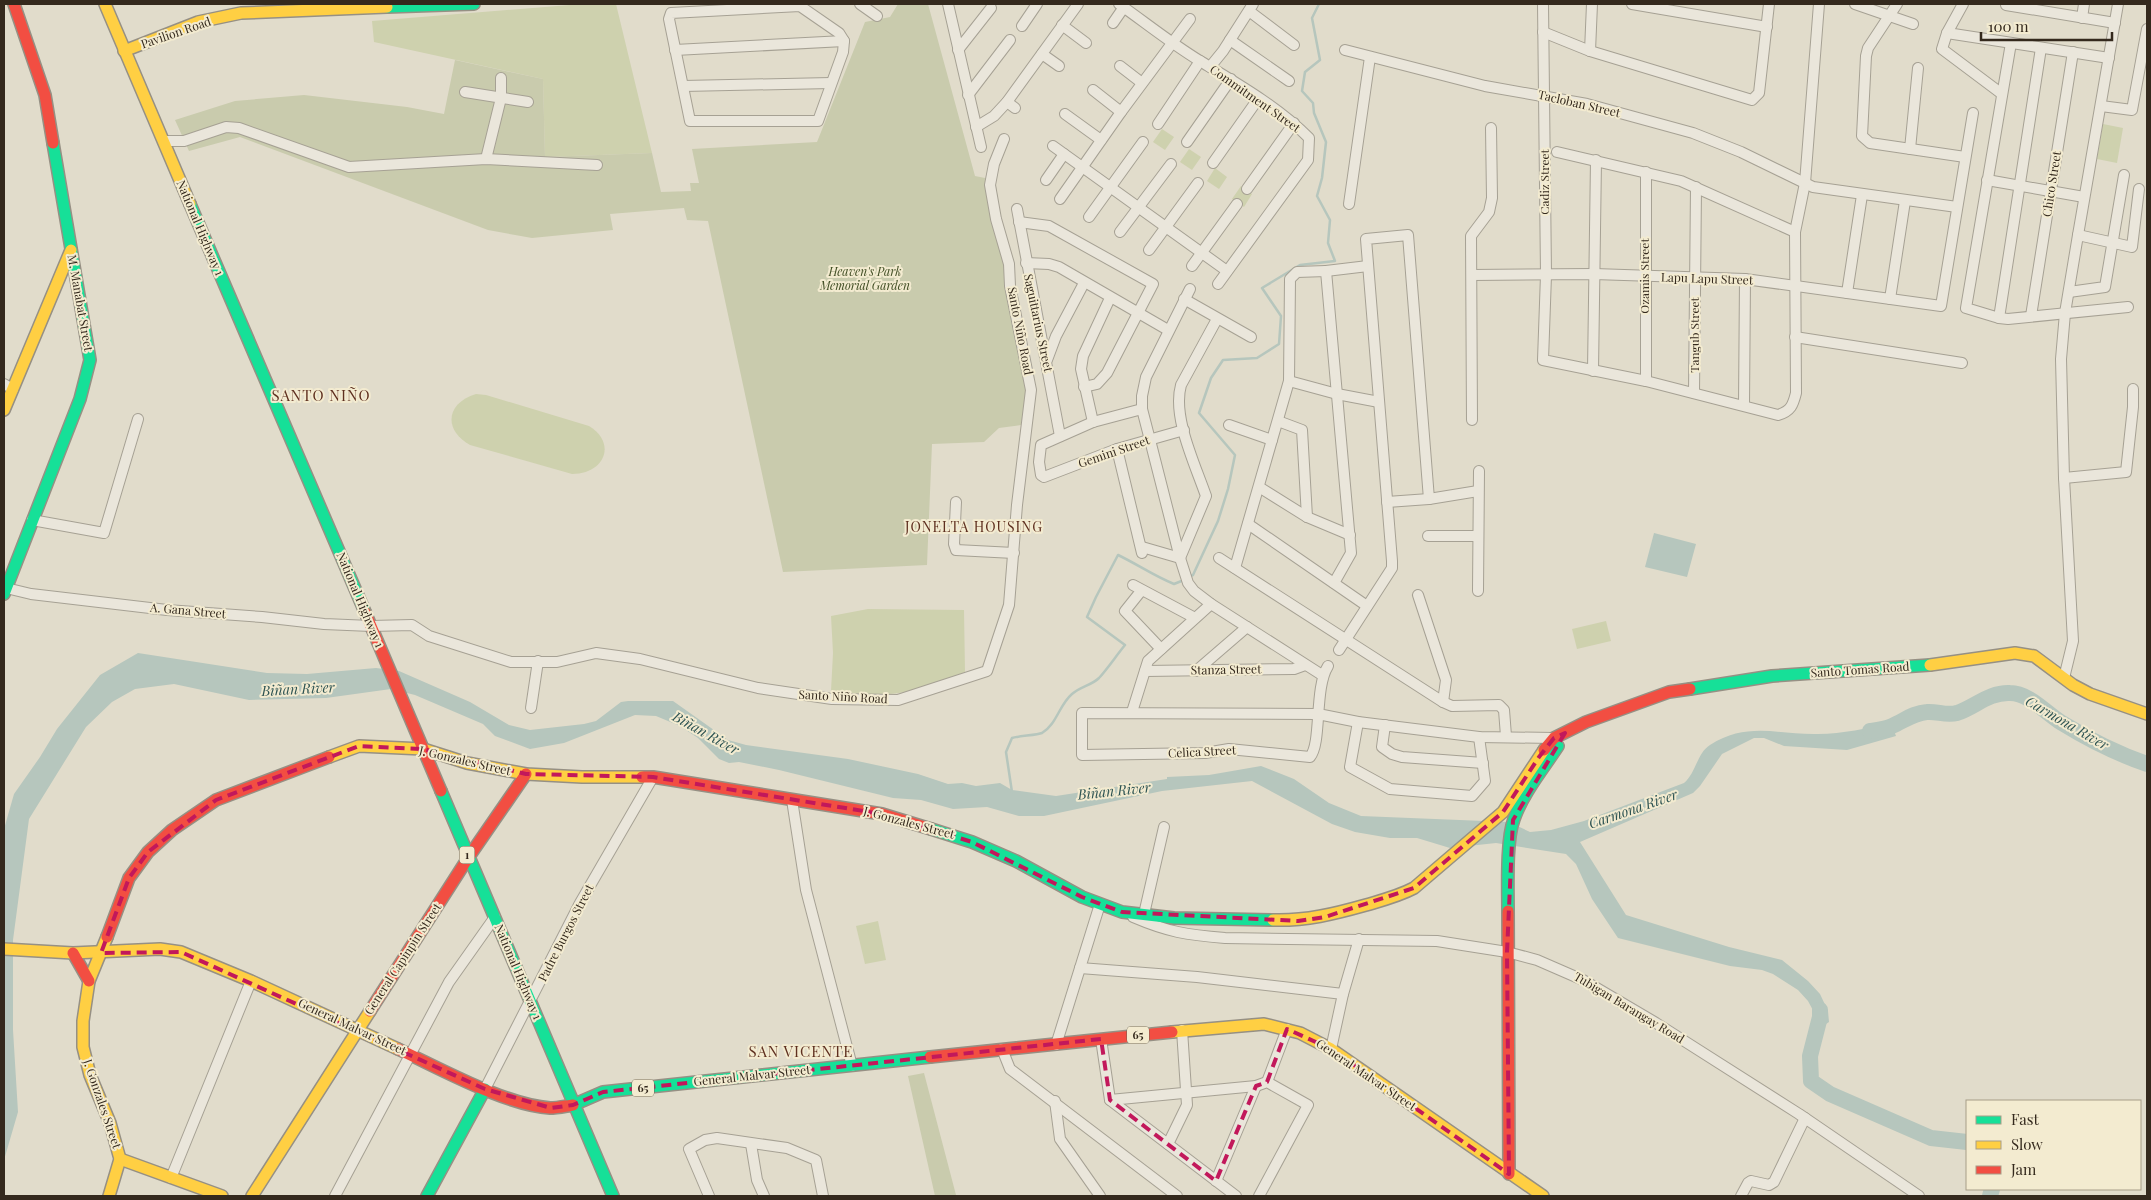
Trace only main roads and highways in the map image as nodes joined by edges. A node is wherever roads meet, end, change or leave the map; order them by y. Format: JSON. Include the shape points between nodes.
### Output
{"nodes":[{"id":1,"x":14,"y":4,"type":"edge"},
{"id":2,"x":105,"y":4,"type":"edge"},
{"id":3,"x":474,"y":4,"type":"edge"},
{"id":4,"x":378,"y":6,"type":"edge"},
{"id":5,"x":124,"y":51,"type":"junction"},
{"id":6,"x":71,"y":250,"type":"junction"},
{"id":7,"x":8,"y":386,"type":"edge"},
{"id":8,"x":4,"y":410,"type":"edge"},
{"id":9,"x":5,"y":591,"type":"edge"},
{"id":10,"x":2147,"y":714,"type":"edge"},
{"id":11,"x":1565,"y":734,"type":"junction"},
{"id":12,"x":1554,"y":738,"type":"joint"},
{"id":13,"x":423,"y":749,"type":"junction"},
{"id":14,"x":526,"y":774,"type":"junction"},
{"id":15,"x":468,"y":858,"type":"junction"},
{"id":16,"x":4,"y":949,"type":"edge"},
{"id":17,"x":73,"y":953,"type":"junction"},
{"id":18,"x":101,"y":953,"type":"junction"},
{"id":19,"x":89,"y":980,"type":"junction"},
{"id":20,"x":358,"y":1029,"type":"junction"},
{"id":21,"x":485,"y":1089,"type":"junction"},
{"id":22,"x":573,"y":1105,"type":"junction"},
{"id":23,"x":120,"y":1159,"type":"junction"},
{"id":24,"x":1509,"y":1174,"type":"junction"},
{"id":25,"x":109,"y":1196,"type":"edge"},
{"id":26,"x":222,"y":1196,"type":"edge"},
{"id":27,"x":252,"y":1196,"type":"edge"},
{"id":28,"x":427,"y":1196,"type":"edge"},
{"id":29,"x":614,"y":1196,"type":"edge"},
{"id":30,"x":1543,"y":1196,"type":"edge"}],
"edges":[{"from":1,"to":6,"type":"main road","name":"M. Manabat Street","via":[[45,95]]},
{"from":2,"to":5,"type":"main road","name":"National Highway 1","number":"1"},
{"from":3,"to":4,"type":"main road","name":"Pavilion Road"},
{"from":4,"to":5,"type":"main road","name":"Pavilion Road","via":[[241,13],[198,22]]},
{"from":5,"to":13,"type":"main road","name":"National Highway 1","number":"1"},
{"from":6,"to":7,"type":"main road"},
{"from":6,"to":9,"type":"main road","name":"M. Manabat Street","via":[[90,360],[80,399]]},
{"from":7,"to":8,"type":"main road"},
{"from":10,"to":11,"type":"main road","name":"Santo Tomas Road","via":[[2090,694],[2034,656],[2015,653],[1939,664],[1800,673],[1669,692],[1586,722]]},
{"from":11,"to":12,"type":"main road","name":"Santo Tomas Road"},
{"from":11,"to":24,"type":"main road","via":[[1513,820],[1507,952]]},
{"from":12,"to":14,"type":"main road","name":"J. Gonzales Street","via":[[1503,812],[1414,888],[1325,918],[1298,921],[1174,918],[1122,912],[1082,897],[1016,861],[972,842],[882,814],[653,777]]},
{"from":13,"to":14,"type":"main road","name":"J. Gonzales Street","via":[[467,763]]},
{"from":13,"to":15,"type":"main road","name":"National Highway 1","number":"1"},
{"from":13,"to":18,"type":"main road","name":"J. Gonzales Street","via":[[360,746],[216,800],[172,830],[143,859],[129,878]]},
{"from":14,"to":15,"type":"main road","name":"General Capinpin Street"},
{"from":15,"to":20,"type":"main road","name":"General Capinpin Street"},
{"from":15,"to":22,"type":"main road","name":"National Highway 1","number":"1"},
{"from":16,"to":17,"type":"main road","name":"General Malvar Street"},
{"from":17,"to":18,"type":"main road","name":"General Malvar Street"},
{"from":17,"to":19,"type":"main road"},
{"from":18,"to":19,"type":"main road","name":"J. Gonzales Street"},
{"from":18,"to":20,"type":"main road","name":"General Malvar Street","via":[[160,949],[182,952]]},
{"from":19,"to":23,"type":"main road","name":"J. Gonzales Street","via":[[83,1047]]},
{"from":20,"to":21,"type":"main road","name":"General Malvar Street"},
{"from":20,"to":27,"type":"main road","name":"General Capinpin Street"},
{"from":21,"to":22,"type":"main road","name":"General Malvar Street","via":[[551,1108]]},
{"from":21,"to":28,"type":"main road","name":"Padre Burgos Street"},
{"from":22,"to":24,"type":"main road","name":"General Malvar Street","number":"65","via":[[603,1092],[1102,1038],[1264,1024],[1300,1033],[1331,1049]]},
{"from":22,"to":29,"type":"main road","name":"National Highway 1","number":"1"},
{"from":23,"to":25,"type":"main road","name":"J. Gonzales Street"},
{"from":23,"to":26,"type":"main road"},
{"from":24,"to":30,"type":"main road","name":"General Malvar Street","number":"65"}]}
